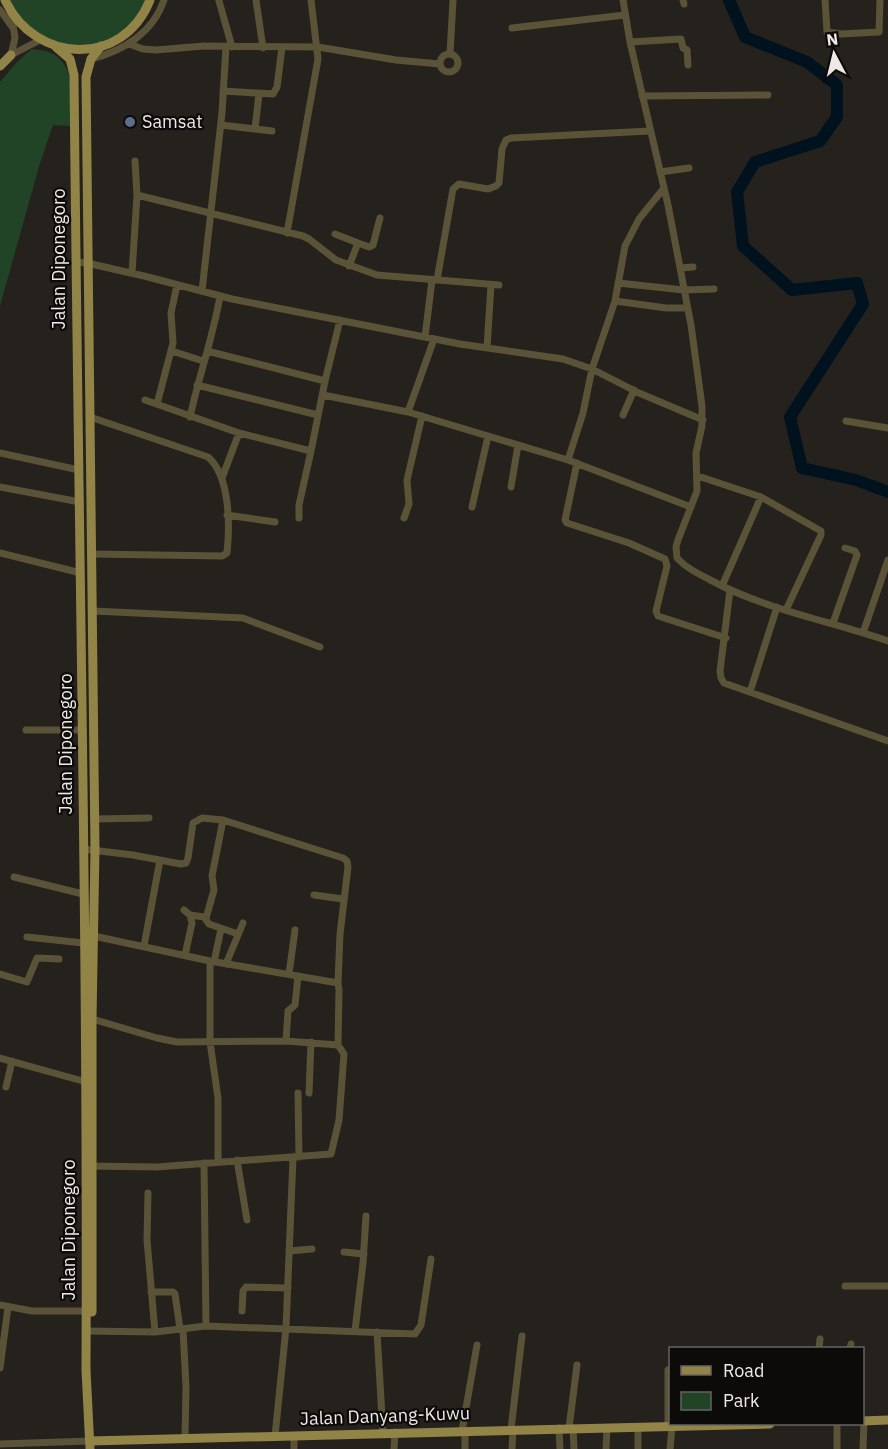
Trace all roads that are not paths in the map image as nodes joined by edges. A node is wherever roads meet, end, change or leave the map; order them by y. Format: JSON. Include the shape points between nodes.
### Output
{"nodes":[{"id":1,"x":5,"y":0,"type":"edge"},
{"id":2,"x":150,"y":0,"type":"edge"},
{"id":3,"x":164,"y":0,"type":"edge"},
{"id":4,"x":256,"y":0,"type":"edge"},
{"id":5,"x":311,"y":0,"type":"edge"},
{"id":6,"x":453,"y":0,"type":"edge"},
{"id":7,"x":622,"y":0,"type":"edge"},
{"id":8,"x":825,"y":0,"type":"edge"},
{"id":9,"x":880,"y":0,"type":"edge"},
{"id":10,"x":219,"y":1,"type":"edge"},
{"id":11,"x":0,"y":10,"type":"edge"},
{"id":12,"x":10,"y":12,"type":"junction"},
{"id":13,"x":625,"y":15,"type":"junction"},
{"id":14,"x":513,"y":28,"type":"dead end"},
{"id":15,"x":15,"y":30,"type":"junction"},
{"id":16,"x":40,"y":40,"type":"junction"},
{"id":17,"x":630,"y":42,"type":"junction"},
{"id":18,"x":129,"y":44,"type":"junction"},
{"id":19,"x":101,"y":46,"type":"junction"},
{"id":20,"x":56,"y":47,"type":"junction"},
{"id":21,"x":229,"y":47,"type":"junction"},
{"id":22,"x":282,"y":47,"type":"junction"},
{"id":23,"x":318,"y":47,"type":"junction"},
{"id":24,"x":263,"y":48,"type":"junction"},
{"id":25,"x":450,"y":54,"type":"junction"},
{"id":26,"x":10,"y":55,"type":"junction"},
{"id":27,"x":91,"y":59,"type":"junction"},
{"id":28,"x":440,"y":64,"type":"junction"},
{"id":29,"x":688,"y":65,"type":"dead end"},
{"id":30,"x":0,"y":66,"type":"edge"},
{"id":31,"x":223,"y":92,"type":"junction"},
{"id":32,"x":259,"y":94,"type":"junction"},
{"id":33,"x":768,"y":95,"type":"dead end"},
{"id":34,"x":642,"y":96,"type":"junction"},
{"id":35,"x":221,"y":125,"type":"junction"},
{"id":36,"x":255,"y":129,"type":"junction"},
{"id":37,"x":272,"y":131,"type":"dead end"},
{"id":38,"x":650,"y":131,"type":"junction"},
{"id":39,"x":135,"y":161,"type":"dead end"},
{"id":40,"x":689,"y":168,"type":"dead end"},
{"id":41,"x":660,"y":172,"type":"junction"},
{"id":42,"x":664,"y":188,"type":"junction"},
{"id":43,"x":137,"y":195,"type":"junction"},
{"id":44,"x":212,"y":213,"type":"junction"},
{"id":45,"x":380,"y":218,"type":"dead end"},
{"id":46,"x":287,"y":233,"type":"junction"},
{"id":47,"x":335,"y":234,"type":"dead end"},
{"id":48,"x":358,"y":243,"type":"junction"},
{"id":49,"x":76,"y":262,"type":"junction"},
{"id":50,"x":87,"y":262,"type":"junction"},
{"id":51,"x":349,"y":266,"type":"junction"},
{"id":52,"x":693,"y":267,"type":"dead end"},
{"id":53,"x":680,"y":268,"type":"junction"},
{"id":54,"x":132,"y":273,"type":"junction"},
{"id":55,"x":435,"y":280,"type":"junction"},
{"id":56,"x":618,"y":284,"type":"junction"},
{"id":57,"x":177,"y":285,"type":"junction"},
{"id":58,"x":714,"y":289,"type":"dead end"},
{"id":59,"x":684,"y":290,"type":"junction"},
{"id":60,"x":202,"y":291,"type":"junction"},
{"id":61,"x":220,"y":296,"type":"junction"},
{"id":62,"x":615,"y":301,"type":"junction"},
{"id":63,"x":687,"y":308,"type":"junction"},
{"id":64,"x":340,"y":320,"type":"junction"},
{"id":65,"x":425,"y":338,"type":"junction"},
{"id":66,"x":434,"y":339,"type":"junction"},
{"id":67,"x":487,"y":348,"type":"junction"},
{"id":68,"x":172,"y":351,"type":"junction"},
{"id":69,"x":207,"y":351,"type":"junction"},
{"id":70,"x":204,"y":361,"type":"junction"},
{"id":71,"x":592,"y":369,"type":"junction"},
{"id":72,"x":325,"y":381,"type":"junction"},
{"id":73,"x":197,"y":385,"type":"junction"},
{"id":74,"x":634,"y":390,"type":"junction"},
{"id":75,"x":323,"y":395,"type":"junction"},
{"id":76,"x":145,"y":400,"type":"dead end"},
{"id":77,"x":157,"y":404,"type":"junction"},
{"id":78,"x":408,"y":412,"type":"junction"},
{"id":79,"x":622,"y":415,"type":"dead end"},
{"id":80,"x":318,"y":416,"type":"junction"},
{"id":81,"x":422,"y":416,"type":"junction"},
{"id":82,"x":90,"y":417,"type":"junction"},
{"id":83,"x":190,"y":417,"type":"junction"},
{"id":84,"x":703,"y":420,"type":"junction"},
{"id":85,"x":846,"y":421,"type":"dead end"},
{"id":86,"x":888,"y":428,"type":"edge"},
{"id":87,"x":239,"y":433,"type":"junction"},
{"id":88,"x":488,"y":436,"type":"junction"},
{"id":89,"x":518,"y":445,"type":"junction"},
{"id":90,"x":311,"y":451,"type":"junction"},
{"id":91,"x":0,"y":453,"type":"edge"},
{"id":92,"x":568,"y":460,"type":"junction"},
{"id":93,"x":577,"y":463,"type":"junction"},
{"id":94,"x":79,"y":470,"type":"junction"},
{"id":95,"x":698,"y":476,"type":"junction"},
{"id":96,"x":222,"y":478,"type":"junction"},
{"id":97,"x":0,"y":487,"type":"edge"},
{"id":98,"x":511,"y":487,"type":"dead end"},
{"id":99,"x":761,"y":497,"type":"junction"},
{"id":100,"x":80,"y":502,"type":"junction"},
{"id":101,"x":472,"y":507,"type":"dead end"},
{"id":102,"x":691,"y":507,"type":"junction"},
{"id":103,"x":227,"y":515,"type":"junction"},
{"id":104,"x":299,"y":518,"type":"dead end"},
{"id":105,"x":404,"y":518,"type":"dead end"},
{"id":106,"x":275,"y":522,"type":"dead end"},
{"id":107,"x":845,"y":548,"type":"dead end"},
{"id":108,"x":0,"y":553,"type":"edge"},
{"id":109,"x":92,"y":554,"type":"junction"},
{"id":110,"x":677,"y":558,"type":"junction"},
{"id":111,"x":888,"y":560,"type":"edge"},
{"id":112,"x":667,"y":562,"type":"junction"},
{"id":113,"x":81,"y":573,"type":"junction"},
{"id":114,"x":722,"y":586,"type":"junction"},
{"id":115,"x":730,"y":590,"type":"junction"},
{"id":116,"x":777,"y":607,"type":"junction"},
{"id":117,"x":786,"y":610,"type":"junction"},
{"id":118,"x":93,"y":611,"type":"junction"},
{"id":119,"x":833,"y":624,"type":"junction"},
{"id":120,"x":863,"y":633,"type":"junction"},
{"id":121,"x":726,"y":638,"type":"junction"},
{"id":122,"x":888,"y":641,"type":"edge"},
{"id":123,"x":320,"y":647,"type":"dead end"},
{"id":124,"x":750,"y":692,"type":"junction"},
{"id":125,"x":26,"y":730,"type":"dead end"},
{"id":126,"x":82,"y":730,"type":"junction"},
{"id":127,"x":888,"y":741,"type":"edge"},
{"id":128,"x":149,"y":818,"type":"dead end"},
{"id":129,"x":95,"y":819,"type":"junction"},
{"id":130,"x":223,"y":820,"type":"junction"},
{"id":131,"x":83,"y":849,"type":"junction"},
{"id":132,"x":95,"y":849,"type":"junction"},
{"id":133,"x":160,"y":860,"type":"junction"},
{"id":134,"x":14,"y":877,"type":"dead end"},
{"id":135,"x":83,"y":894,"type":"junction"},
{"id":136,"x":314,"y":895,"type":"dead end"},
{"id":137,"x":343,"y":899,"type":"junction"},
{"id":138,"x":206,"y":918,"type":"junction"},
{"id":139,"x":243,"y":922,"type":"dead end"},
{"id":140,"x":221,"y":929,"type":"junction"},
{"id":141,"x":295,"y":930,"type":"dead end"},
{"id":142,"x":238,"y":934,"type":"junction"},
{"id":143,"x":95,"y":936,"type":"junction"},
{"id":144,"x":27,"y":937,"type":"dead end"},
{"id":145,"x":83,"y":938,"type":"junction"},
{"id":146,"x":144,"y":946,"type":"junction"},
{"id":147,"x":184,"y":955,"type":"junction"},
{"id":148,"x":59,"y":959,"type":"dead end"},
{"id":149,"x":212,"y":962,"type":"junction"},
{"id":150,"x":226,"y":964,"type":"junction"},
{"id":151,"x":0,"y":974,"type":"edge"},
{"id":152,"x":289,"y":974,"type":"junction"},
{"id":153,"x":298,"y":976,"type":"junction"},
{"id":154,"x":338,"y":983,"type":"junction"},
{"id":155,"x":92,"y":1019,"type":"junction"},
{"id":156,"x":286,"y":1041,"type":"junction"},
{"id":157,"x":210,"y":1042,"type":"junction"},
{"id":158,"x":311,"y":1042,"type":"junction"},
{"id":159,"x":338,"y":1045,"type":"junction"},
{"id":160,"x":0,"y":1058,"type":"edge"},
{"id":161,"x":12,"y":1061,"type":"junction"},
{"id":162,"x":88,"y":1083,"type":"junction"},
{"id":163,"x":6,"y":1088,"type":"dead end"},
{"id":164,"x":298,"y":1093,"type":"dead end"},
{"id":165,"x":309,"y":1093,"type":"dead end"},
{"id":166,"x":296,"y":1157,"type":"junction"},
{"id":167,"x":237,"y":1160,"type":"junction"},
{"id":168,"x":218,"y":1161,"type":"junction"},
{"id":169,"x":204,"y":1163,"type":"junction"},
{"id":170,"x":89,"y":1166,"type":"junction"},
{"id":171,"x":148,"y":1193,"type":"dead end"},
{"id":172,"x":366,"y":1216,"type":"dead end"},
{"id":173,"x":247,"y":1220,"type":"dead end"},
{"id":174,"x":312,"y":1249,"type":"dead end"},
{"id":175,"x":289,"y":1251,"type":"junction"},
{"id":176,"x":344,"y":1252,"type":"dead end"},
{"id":177,"x":364,"y":1254,"type":"junction"},
{"id":178,"x":431,"y":1259,"type":"dead end"},
{"id":179,"x":845,"y":1286,"type":"dead end"},
{"id":180,"x":888,"y":1286,"type":"edge"},
{"id":181,"x":288,"y":1288,"type":"junction"},
{"id":182,"x":151,"y":1292,"type":"junction"},
{"id":183,"x":0,"y":1305,"type":"edge"},
{"id":184,"x":8,"y":1307,"type":"junction"},
{"id":185,"x":86,"y":1311,"type":"junction"},
{"id":186,"x":242,"y":1311,"type":"dead end"},
{"id":187,"x":206,"y":1326,"type":"junction"},
{"id":188,"x":286,"y":1328,"type":"junction"},
{"id":189,"x":182,"y":1329,"type":"junction"},
{"id":190,"x":89,"y":1331,"type":"junction"},
{"id":191,"x":355,"y":1331,"type":"junction"},
{"id":192,"x":155,"y":1332,"type":"junction"},
{"id":193,"x":376,"y":1332,"type":"junction"},
{"id":194,"x":522,"y":1336,"type":"dead end"},
{"id":195,"x":820,"y":1339,"type":"dead end"},
{"id":196,"x":477,"y":1345,"type":"dead end"},
{"id":197,"x":819,"y":1347,"type":"edge"},
{"id":198,"x":0,"y":1364,"type":"edge"},
{"id":199,"x":577,"y":1365,"type":"dead end"},
{"id":200,"x":668,"y":1370,"type":"dead end"},
{"id":201,"x":669,"y":1398,"type":"edge"},
{"id":202,"x":888,"y":1414,"type":"edge"},
{"id":203,"x":888,"y":1420,"type":"edge"},
{"id":204,"x":864,"y":1421,"type":"edge"},
{"id":205,"x":737,"y":1425,"type":"edge"},
{"id":206,"x":837,"y":1425,"type":"edge"},
{"id":207,"x":863,"y":1425,"type":"edge"},
{"id":208,"x":638,"y":1427,"type":"junction"},
{"id":209,"x":670,"y":1427,"type":"junction"},
{"id":210,"x":567,"y":1428,"type":"junction"},
{"id":211,"x":607,"y":1428,"type":"junction"},
{"id":212,"x":512,"y":1429,"type":"junction"},
{"id":213,"x":463,"y":1431,"type":"junction"},
{"id":214,"x":396,"y":1432,"type":"junction"},
{"id":215,"x":382,"y":1434,"type":"junction"},
{"id":216,"x":275,"y":1436,"type":"junction"},
{"id":217,"x":294,"y":1436,"type":"junction"},
{"id":218,"x":185,"y":1438,"type":"junction"},
{"id":219,"x":0,"y":1444,"type":"edge"},
{"id":220,"x":93,"y":1445,"type":"edge"},
{"id":221,"x":294,"y":1449,"type":"edge"},
{"id":222,"x":394,"y":1449,"type":"edge"},
{"id":223,"x":465,"y":1449,"type":"edge"},
{"id":224,"x":512,"y":1449,"type":"edge"},
{"id":225,"x":560,"y":1449,"type":"edge"},
{"id":226,"x":574,"y":1449,"type":"edge"},
{"id":227,"x":606,"y":1449,"type":"edge"},
{"id":228,"x":638,"y":1449,"type":"edge"},
{"id":229,"x":670,"y":1449,"type":"edge"},
{"id":230,"x":837,"y":1449,"type":"edge"},
{"id":231,"x":862,"y":1449,"type":"edge"}],
"edges":[{"from":1,"to":12,"type":"main road"},
{"from":2,"to":19,"type":"main road","via":[[138,22],[123,36]]},
{"from":3,"to":18,"type":"street","via":[[153,23]]},
{"from":4,"to":24,"type":"street"},
{"from":5,"to":23,"type":"street"},
{"from":6,"to":25,"type":"street"},
{"from":7,"to":13,"type":"street"},
{"from":8,"to":9,"type":"street","via":[[827,32],[841,34],[879,32]]},
{"from":10,"to":21,"type":"street"},
{"from":11,"to":15,"type":"street"},
{"from":12,"to":15,"type":"street"},
{"from":12,"to":16,"type":"main road"},
{"from":13,"to":14,"type":"street"},
{"from":13,"to":17,"type":"street"},
{"from":15,"to":26,"type":"street"},
{"from":16,"to":20,"type":"main road"},
{"from":16,"to":26,"type":"street"},
{"from":17,"to":29,"type":"street","via":[[681,39]]},
{"from":17,"to":34,"type":"street"},
{"from":18,"to":21,"type":"street","via":[[156,50]]},
{"from":18,"to":27,"type":"street"},
{"from":19,"to":20,"type":"main road","via":[[82,50]]},
{"from":19,"to":27,"type":"main road","name":"Jalan Diponegoro"},
{"from":20,"to":49,"type":"main road","name":"Jalan Diponegoro","via":[[70,59],[74,75]]},
{"from":21,"to":24,"type":"street"},
{"from":21,"to":31,"type":"street"},
{"from":22,"to":23,"type":"street"},
{"from":22,"to":24,"type":"street"},
{"from":22,"to":32,"type":"street","via":[[276,92]]},
{"from":23,"to":28,"type":"street"},
{"from":23,"to":46,"type":"street"},
{"from":25,"to":28,"type":"street","via":[[442,57]]},
{"from":25,"to":28,"type":"street","via":[[459,60],[455,71],[445,71]]},
{"from":26,"to":30,"type":"main road"},
{"from":27,"to":50,"type":"main road","name":"Jalan Diponegoro","via":[[86,76]]},
{"from":31,"to":32,"type":"street"},
{"from":31,"to":35,"type":"street"},
{"from":32,"to":36,"type":"street"},
{"from":33,"to":34,"type":"street"},
{"from":34,"to":38,"type":"street"},
{"from":35,"to":36,"type":"street"},
{"from":35,"to":44,"type":"street"},
{"from":36,"to":37,"type":"street"},
{"from":38,"to":41,"type":"street"},
{"from":38,"to":55,"type":"street","via":[[506,140],[496,186],[488,189],[459,184],[453,189]]},
{"from":39,"to":43,"type":"street"},
{"from":40,"to":41,"type":"street"},
{"from":41,"to":42,"type":"street"},
{"from":42,"to":53,"type":"street"},
{"from":42,"to":56,"type":"street","via":[[630,234]]},
{"from":43,"to":44,"type":"street"},
{"from":43,"to":54,"type":"street"},
{"from":44,"to":46,"type":"street"},
{"from":44,"to":60,"type":"street"},
{"from":45,"to":48,"type":"street","via":[[373,245]]},
{"from":46,"to":51,"type":"street","via":[[309,239]]},
{"from":47,"to":48,"type":"street"},
{"from":48,"to":51,"type":"street"},
{"from":49,"to":50,"type":"street"},
{"from":49,"to":94,"type":"main road","name":"Jalan Diponegoro"},
{"from":50,"to":54,"type":"street"},
{"from":50,"to":82,"type":"main road","name":"Jalan Diponegoro"},
{"from":51,"to":55,"type":"street","via":[[377,275]]},
{"from":52,"to":53,"type":"street"},
{"from":53,"to":59,"type":"street"},
{"from":54,"to":57,"type":"street"},
{"from":55,"to":65,"type":"street"},
{"from":55,"to":67,"type":"street","via":[[495,285]]},
{"from":56,"to":59,"type":"street"},
{"from":56,"to":62,"type":"street"},
{"from":57,"to":60,"type":"street"},
{"from":57,"to":68,"type":"street","via":[[171,313]]},
{"from":58,"to":59,"type":"street"},
{"from":59,"to":63,"type":"street"},
{"from":60,"to":61,"type":"street"},
{"from":61,"to":64,"type":"street"},
{"from":61,"to":69,"type":"street"},
{"from":62,"to":63,"type":"street"},
{"from":62,"to":71,"type":"street"},
{"from":63,"to":84,"type":"street"},
{"from":64,"to":65,"type":"street"},
{"from":64,"to":72,"type":"street"},
{"from":65,"to":66,"type":"street"},
{"from":66,"to":67,"type":"street"},
{"from":66,"to":78,"type":"street"},
{"from":67,"to":71,"type":"street","via":[[563,359]]},
{"from":68,"to":70,"type":"street"},
{"from":68,"to":77,"type":"street"},
{"from":69,"to":70,"type":"street"},
{"from":69,"to":72,"type":"street"},
{"from":70,"to":73,"type":"street"},
{"from":71,"to":74,"type":"street"},
{"from":71,"to":92,"type":"street"},
{"from":72,"to":75,"type":"street"},
{"from":73,"to":80,"type":"street"},
{"from":73,"to":83,"type":"street"},
{"from":74,"to":79,"type":"street"},
{"from":74,"to":84,"type":"street"},
{"from":75,"to":78,"type":"street"},
{"from":75,"to":80,"type":"street"},
{"from":76,"to":77,"type":"street"},
{"from":77,"to":83,"type":"street"},
{"from":78,"to":81,"type":"street"},
{"from":80,"to":90,"type":"street"},
{"from":81,"to":88,"type":"street"},
{"from":81,"to":105,"type":"street","via":[[407,480],[409,504]]},
{"from":82,"to":96,"type":"street","via":[[208,457]]},
{"from":82,"to":109,"type":"main road","name":"Jalan Diponegoro"},
{"from":83,"to":87,"type":"street"},
{"from":84,"to":95,"type":"street","via":[[696,453]]},
{"from":85,"to":86,"type":"street"},
{"from":87,"to":90,"type":"street"},
{"from":87,"to":96,"type":"street"},
{"from":88,"to":89,"type":"street"},
{"from":88,"to":101,"type":"street"},
{"from":89,"to":92,"type":"street"},
{"from":89,"to":98,"type":"street"},
{"from":90,"to":104,"type":"street"},
{"from":91,"to":94,"type":"street"},
{"from":92,"to":93,"type":"street"},
{"from":93,"to":102,"type":"street"},
{"from":93,"to":112,"type":"street","via":[[565,520],[629,543]]},
{"from":94,"to":100,"type":"main road","name":"Jalan Diponegoro"},
{"from":95,"to":99,"type":"street"},
{"from":95,"to":102,"type":"street","via":[[698,491]]},
{"from":96,"to":103,"type":"street"},
{"from":97,"to":100,"type":"street"},
{"from":99,"to":114,"type":"street"},
{"from":99,"to":117,"type":"street","via":[[821,532]]},
{"from":100,"to":113,"type":"main road","name":"Jalan Diponegoro"},
{"from":102,"to":110,"type":"street","via":[[676,547]]},
{"from":103,"to":106,"type":"street"},
{"from":103,"to":109,"type":"street","via":[[227,553],[222,556]]},
{"from":107,"to":119,"type":"street","via":[[857,555]]},
{"from":108,"to":113,"type":"street"},
{"from":109,"to":118,"type":"main road","name":"Jalan Diponegoro"},
{"from":110,"to":112,"type":"street"},
{"from":110,"to":114,"type":"street"},
{"from":111,"to":120,"type":"street"},
{"from":112,"to":121,"type":"street","via":[[658,616]]},
{"from":113,"to":126,"type":"main road","name":"Jalan Diponegoro"},
{"from":114,"to":115,"type":"street"},
{"from":115,"to":116,"type":"street"},
{"from":115,"to":121,"type":"street"},
{"from":116,"to":117,"type":"street"},
{"from":116,"to":124,"type":"street"},
{"from":117,"to":119,"type":"street"},
{"from":118,"to":123,"type":"street","via":[[243,618]]},
{"from":118,"to":129,"type":"main road","name":"Jalan Diponegoro"},
{"from":119,"to":120,"type":"street"},
{"from":120,"to":122,"type":"street"},
{"from":121,"to":124,"type":"street","via":[[720,678],[729,686]]},
{"from":124,"to":127,"type":"street"},
{"from":125,"to":126,"type":"street"},
{"from":126,"to":131,"type":"main road","name":"Jalan Diponegoro"},
{"from":128,"to":129,"type":"street"},
{"from":129,"to":132,"type":"main road","name":"Jalan Diponegoro"},
{"from":130,"to":133,"type":"street","via":[[202,818],[194,823],[186,862]]},
{"from":130,"to":137,"type":"street","via":[[343,858],[348,867]]},
{"from":130,"to":138,"type":"street","via":[[212,876],[214,890]]},
{"from":131,"to":132,"type":"street"},
{"from":131,"to":135,"type":"main road","name":"Jalan Diponegoro"},
{"from":132,"to":133,"type":"street"},
{"from":132,"to":143,"type":"main road","name":"Jalan Diponegoro"},
{"from":133,"to":146,"type":"street"},
{"from":134,"to":135,"type":"street"},
{"from":135,"to":145,"type":"main road","name":"Jalan Diponegoro"},
{"from":136,"to":137,"type":"street"},
{"from":137,"to":154,"type":"street"},
{"from":138,"to":140,"type":"street","via":[[209,924]]},
{"from":138,"to":147,"type":"street","via":[[187,913],[192,923]]},
{"from":139,"to":142,"type":"street"},
{"from":140,"to":142,"type":"street"},
{"from":140,"to":149,"type":"street"},
{"from":141,"to":152,"type":"street"},
{"from":142,"to":150,"type":"street"},
{"from":143,"to":145,"type":"street"},
{"from":143,"to":146,"type":"street"},
{"from":143,"to":155,"type":"main road","name":"Jalan Diponegoro"},
{"from":144,"to":145,"type":"street"},
{"from":145,"to":162,"type":"main road","name":"Jalan Diponegoro"},
{"from":146,"to":147,"type":"street"},
{"from":147,"to":149,"type":"street"},
{"from":148,"to":151,"type":"street","via":[[37,958],[27,982]]},
{"from":149,"to":150,"type":"street"},
{"from":149,"to":157,"type":"street"},
{"from":150,"to":152,"type":"street"},
{"from":152,"to":153,"type":"street"},
{"from":153,"to":154,"type":"street"},
{"from":153,"to":156,"type":"street","via":[[295,1005],[288,1011]]},
{"from":154,"to":159,"type":"street"},
{"from":155,"to":157,"type":"street","via":[[177,1042]]},
{"from":155,"to":162,"type":"main road","name":"Jalan Diponegoro"},
{"from":156,"to":157,"type":"street"},
{"from":156,"to":158,"type":"street"},
{"from":157,"to":168,"type":"street","via":[[218,1098]]},
{"from":158,"to":159,"type":"street"},
{"from":158,"to":165,"type":"street"},
{"from":159,"to":166,"type":"street","via":[[344,1054],[333,1153]]},
{"from":160,"to":161,"type":"street"},
{"from":161,"to":162,"type":"street"},
{"from":161,"to":163,"type":"street"},
{"from":162,"to":170,"type":"main road","name":"Jalan Diponegoro"},
{"from":164,"to":166,"type":"street"},
{"from":166,"to":167,"type":"street"},
{"from":166,"to":175,"type":"street"},
{"from":167,"to":168,"type":"street"},
{"from":167,"to":173,"type":"street"},
{"from":168,"to":169,"type":"street"},
{"from":169,"to":170,"type":"street"},
{"from":169,"to":187,"type":"street"},
{"from":170,"to":185,"type":"main road","name":"Jalan Diponegoro"},
{"from":170,"to":190,"type":"main road","name":"Jalan Diponegoro"},
{"from":171,"to":182,"type":"street"},
{"from":172,"to":177,"type":"street"},
{"from":174,"to":175,"type":"street"},
{"from":175,"to":181,"type":"street"},
{"from":176,"to":177,"type":"street"},
{"from":177,"to":191,"type":"street"},
{"from":178,"to":193,"type":"street","via":[[419,1330],[407,1335]]},
{"from":179,"to":180,"type":"street"},
{"from":181,"to":186,"type":"street","via":[[246,1287]]},
{"from":181,"to":188,"type":"street"},
{"from":182,"to":189,"type":"street","via":[[175,1294]]},
{"from":182,"to":192,"type":"street"},
{"from":183,"to":184,"type":"street"},
{"from":184,"to":185,"type":"street"},
{"from":184,"to":198,"type":"street"},
{"from":185,"to":190,"type":"main road","name":"Jalan Diponegoro"},
{"from":187,"to":188,"type":"street"},
{"from":187,"to":189,"type":"street"},
{"from":188,"to":191,"type":"street"},
{"from":188,"to":216,"type":"street"},
{"from":189,"to":192,"type":"street"},
{"from":189,"to":218,"type":"street"},
{"from":190,"to":192,"type":"street"},
{"from":190,"to":220,"type":"main road","name":"Jalan Diponegoro"},
{"from":191,"to":193,"type":"street"},
{"from":193,"to":215,"type":"street"},
{"from":194,"to":212,"type":"street"},
{"from":195,"to":197,"type":"street"},
{"from":196,"to":213,"type":"street"},
{"from":199,"to":210,"type":"street"},
{"from":200,"to":201,"type":"street"},
{"from":202,"to":203,"type":"street"},
{"from":203,"to":204,"type":"main road"},
{"from":205,"to":209,"type":"main road","name":"Jalan Danyang-Kuwu"},
{"from":206,"to":230,"type":"street"},
{"from":207,"to":231,"type":"street"},
{"from":208,"to":209,"type":"main road","name":"Jalan Danyang-Kuwu"},
{"from":208,"to":211,"type":"main road","name":"Jalan Danyang-Kuwu"},
{"from":208,"to":228,"type":"street"},
{"from":209,"to":229,"type":"street"},
{"from":210,"to":211,"type":"main road","name":"Jalan Danyang-Kuwu"},
{"from":210,"to":212,"type":"main road","name":"Jalan Danyang-Kuwu"},
{"from":210,"to":225,"type":"street"},
{"from":210,"to":226,"type":"street"},
{"from":211,"to":227,"type":"street"},
{"from":212,"to":213,"type":"main road","name":"Jalan Danyang-Kuwu"},
{"from":212,"to":224,"type":"street"},
{"from":213,"to":214,"type":"main road","name":"Jalan Danyang-Kuwu"},
{"from":213,"to":223,"type":"street"},
{"from":214,"to":215,"type":"main road","name":"Jalan Danyang-Kuwu"},
{"from":214,"to":222,"type":"street"},
{"from":215,"to":217,"type":"main road","name":"Jalan Danyang-Kuwu"},
{"from":216,"to":217,"type":"main road","name":"Jalan Danyang-Kuwu"},
{"from":216,"to":218,"type":"main road","name":"Jalan Danyang-Kuwu"},
{"from":217,"to":221,"type":"street"},
{"from":218,"to":220,"type":"main road","name":"Jalan Danyang-Kuwu"},
{"from":219,"to":220,"type":"street","name":"Jalan Danyang-Kuwu"}]}
